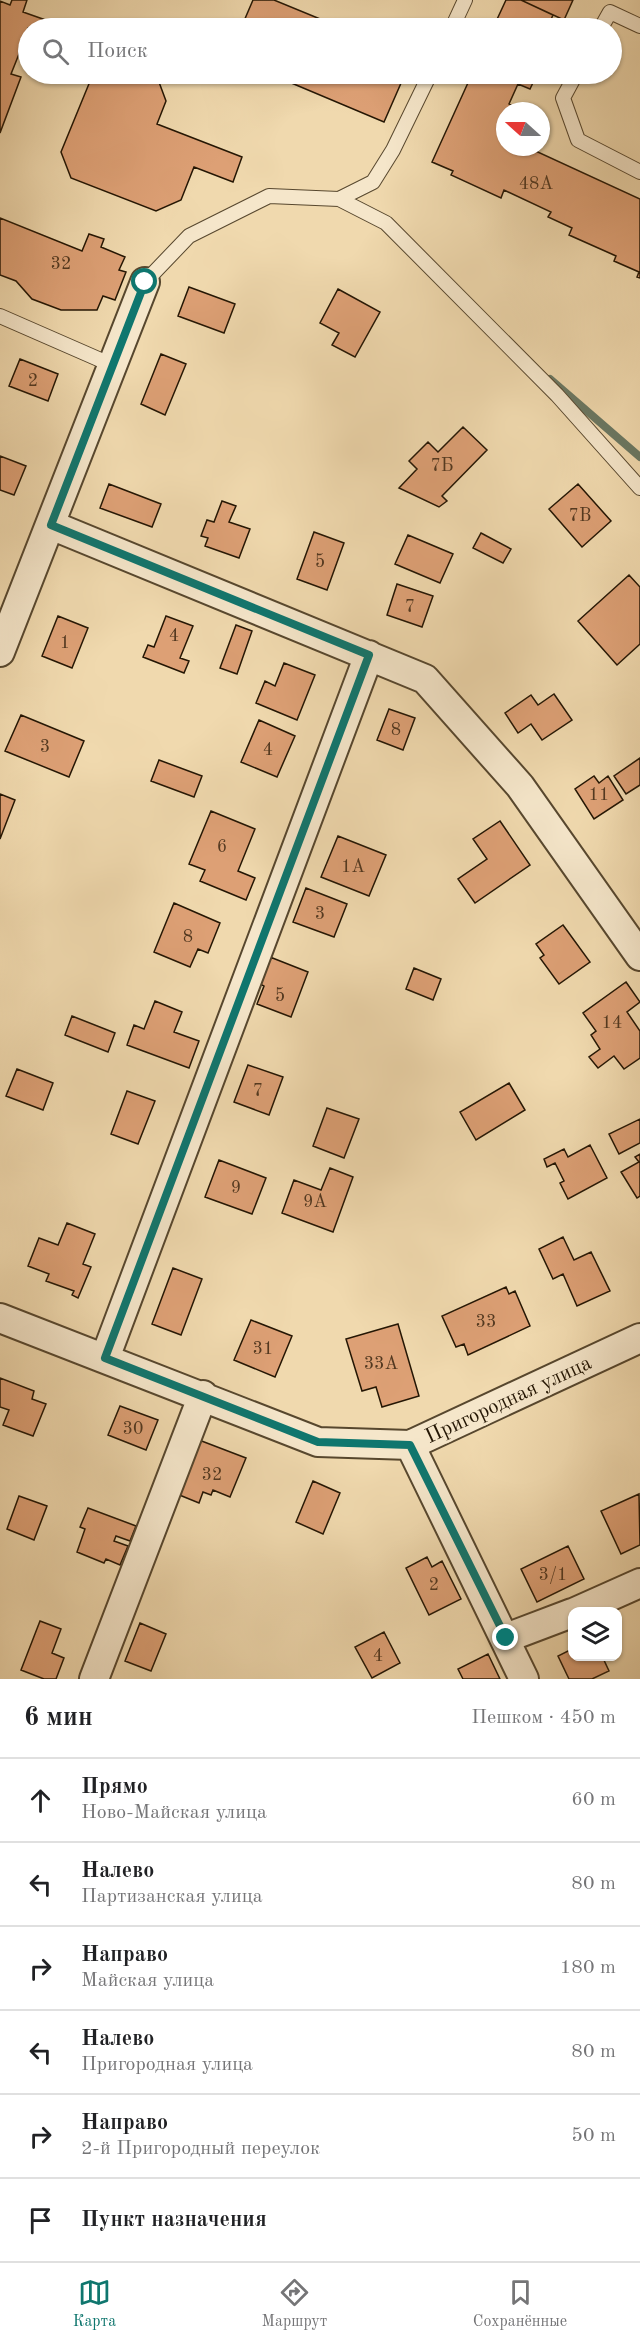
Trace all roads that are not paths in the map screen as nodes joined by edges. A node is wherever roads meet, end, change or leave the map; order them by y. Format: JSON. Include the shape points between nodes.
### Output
{"nodes":[{"id":1,"x":465,"y":0,"type":"edge"},
{"id":2,"x":457,"y":18,"type":"edge"},
{"id":3,"x":607,"y":18,"type":"edge"},
{"id":4,"x":640,"y":26,"type":"edge"},
{"id":5,"x":425,"y":84,"type":"edge"},
{"id":6,"x":571,"y":84,"type":"edge"},
{"id":7,"x":640,"y":172,"type":"edge"},
{"id":8,"x":339,"y":199,"type":"junction"},
{"id":9,"x":145,"y":282,"type":"joint"},
{"id":10,"x":0,"y":316,"type":"edge"},
{"id":11,"x":112,"y":365,"type":"junction"},
{"id":12,"x":640,"y":488,"type":"edge"},
{"id":13,"x":51,"y":525,"type":"junction"},
{"id":14,"x":0,"y":652,"type":"edge"},
{"id":15,"x":369,"y":655,"type":"junction"},
{"id":16,"x":640,"y":956,"type":"edge"},
{"id":17,"x":0,"y":1318,"type":"edge"},
{"id":18,"x":640,"y":1338,"type":"edge"},
{"id":19,"x":105,"y":1358,"type":"junction"},
{"id":20,"x":203,"y":1395,"type":"junction"},
{"id":21,"x":410,"y":1445,"type":"junction"},
{"id":22,"x":640,"y":1583,"type":"edge"},
{"id":23,"x":585,"y":1607,"type":"edge"},
{"id":24,"x":568,"y":1614,"type":"edge"},
{"id":25,"x":506,"y":1638,"type":"junction"},
{"id":26,"x":94,"y":1679,"type":"edge"},
{"id":27,"x":524,"y":1679,"type":"edge"}],
"edges":[{"from":1,"to":2,"type":"lane"},
{"from":3,"to":4,"type":"lane","via":[[610,12]]},
{"from":5,"to":8,"type":"lane","via":[[374,182]]},
{"from":6,"to":7,"type":"lane","via":[[563,98],[578,140]]},
{"from":8,"to":9,"type":"lane","via":[[269,196],[189,236]]},
{"from":8,"to":12,"type":"lane","via":[[386,223],[556,395]]},
{"from":9,"to":11,"type":"street"},
{"from":10,"to":11,"type":"lane"},
{"from":11,"to":13,"type":"street"},
{"from":13,"to":14,"type":"street"},
{"from":13,"to":15,"type":"street"},
{"from":15,"to":16,"type":"street","via":[[425,679],[520,786]]},
{"from":15,"to":19,"type":"street"},
{"from":17,"to":19,"type":"street","name":"Пригородная улица"},
{"from":18,"to":21,"type":"street","name":"Пригородная улица"},
{"from":19,"to":20,"type":"street","name":"Пригородная улица"},
{"from":20,"to":21,"type":"street","name":"Пригородная улица","via":[[318,1442]]},
{"from":20,"to":26,"type":"street"},
{"from":21,"to":25,"type":"street"},
{"from":22,"to":23,"type":"street"},
{"from":24,"to":25,"type":"street"},
{"from":25,"to":27,"type":"street"}]}
